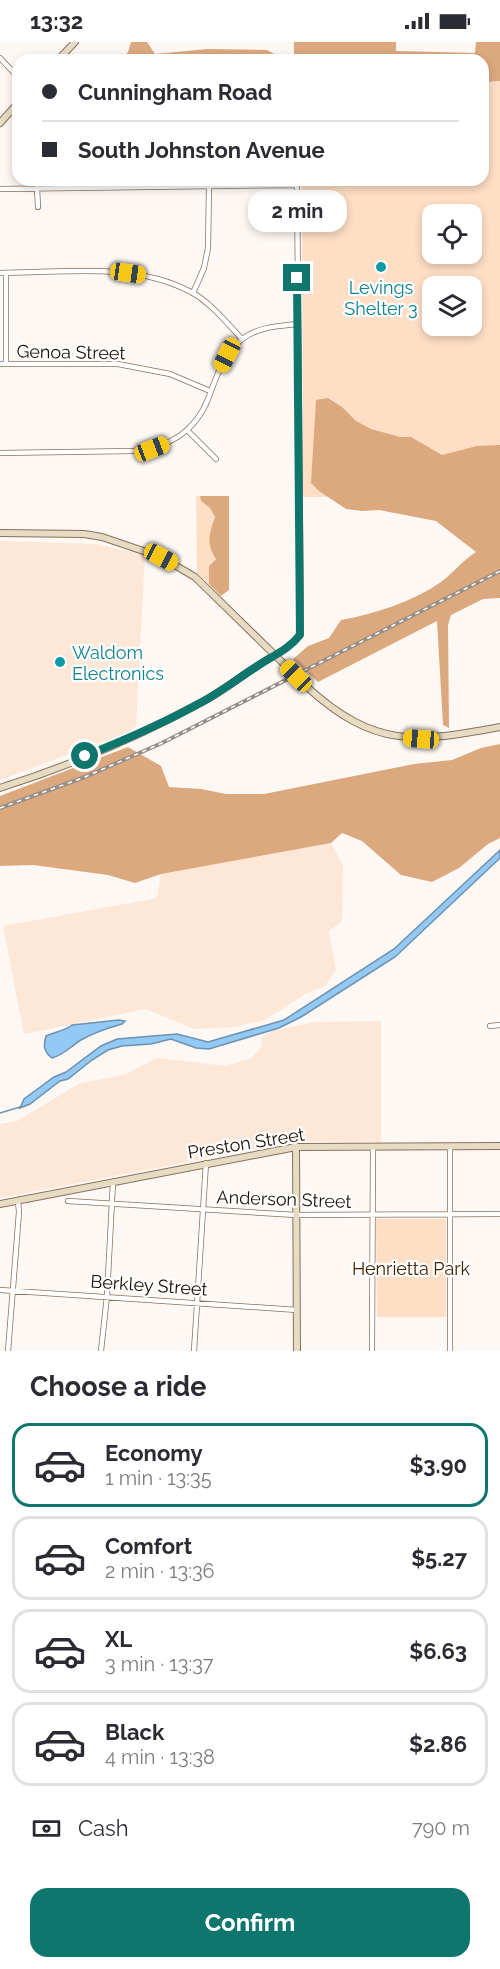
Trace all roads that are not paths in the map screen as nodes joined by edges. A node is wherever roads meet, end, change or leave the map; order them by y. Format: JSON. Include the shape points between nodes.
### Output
{"nodes":[{"id":1,"x":75,"y":42,"type":"edge"},
{"id":2,"x":64,"y":54,"type":"edge"},
{"id":3,"x":0,"y":58,"type":"edge"},
{"id":4,"x":12,"y":71,"type":"edge"},
{"id":5,"x":12,"y":110,"type":"edge"},
{"id":6,"x":0,"y":123,"type":"edge"},
{"id":7,"x":209,"y":186,"type":"joint"},
{"id":8,"x":297,"y":186,"type":"edge"},
{"id":9,"x":37,"y":188,"type":"junction"},
{"id":10,"x":0,"y":189,"type":"edge"},
{"id":11,"x":38,"y":207,"type":"dead end"},
{"id":12,"x":3,"y":273,"type":"edge"},
{"id":13,"x":193,"y":293,"type":"junction"},
{"id":14,"x":298,"y":324,"type":"junction"},
{"id":15,"x":242,"y":339,"type":"junction"},
{"id":16,"x":3,"y":364,"type":"edge"},
{"id":17,"x":210,"y":391,"type":"junction"},
{"id":18,"x":187,"y":430,"type":"junction"},
{"id":19,"x":0,"y":453,"type":"edge"},
{"id":20,"x":216,"y":459,"type":"dead end"},
{"id":21,"x":0,"y":533,"type":"edge"},
{"id":22,"x":275,"y":655,"type":"junction"},
{"id":23,"x":500,"y":728,"type":"edge"},
{"id":24,"x":0,"y":788,"type":"edge"},
{"id":25,"x":500,"y":1025,"type":"edge"},
{"id":26,"x":490,"y":1026,"type":"dead end"},
{"id":27,"x":500,"y":1146,"type":"edge"},
{"id":28,"x":296,"y":1147,"type":"junction"},
{"id":29,"x":450,"y":1147,"type":"junction"},
{"id":30,"x":373,"y":1148,"type":"junction"},
{"id":31,"x":206,"y":1163,"type":"junction"},
{"id":32,"x":113,"y":1182,"type":"junction"},
{"id":33,"x":18,"y":1201,"type":"junction"},
{"id":34,"x":68,"y":1201,"type":"dead end"},
{"id":35,"x":0,"y":1204,"type":"edge"},
{"id":36,"x":112,"y":1204,"type":"junction"},
{"id":37,"x":203,"y":1209,"type":"junction"},
{"id":38,"x":450,"y":1214,"type":"junction"},
{"id":39,"x":500,"y":1214,"type":"edge"},
{"id":40,"x":296,"y":1215,"type":"junction"},
{"id":41,"x":373,"y":1215,"type":"junction"},
{"id":42,"x":0,"y":1290,"type":"edge"},
{"id":43,"x":14,"y":1290,"type":"junction"},
{"id":44,"x":107,"y":1296,"type":"junction"},
{"id":45,"x":198,"y":1302,"type":"junction"},
{"id":46,"x":297,"y":1310,"type":"junction"},
{"id":47,"x":9,"y":1351,"type":"edge"},
{"id":48,"x":101,"y":1351,"type":"edge"},
{"id":49,"x":194,"y":1351,"type":"edge"},
{"id":50,"x":297,"y":1351,"type":"edge"},
{"id":51,"x":372,"y":1351,"type":"edge"},
{"id":52,"x":450,"y":1351,"type":"edge"}],
"edges":[{"from":1,"to":2,"type":"street"},
{"from":3,"to":4,"type":"street"},
{"from":5,"to":6,"type":"street"},
{"from":7,"to":9,"type":"street"},
{"from":7,"to":13,"type":"street","via":[[208,248]]},
{"from":8,"to":14,"type":"street"},
{"from":9,"to":10,"type":"street"},
{"from":9,"to":11,"type":"street"},
{"from":12,"to":13,"type":"street","via":[[114,270],[142,275]]},
{"from":12,"to":16,"type":"street"},
{"from":13,"to":15,"type":"street"},
{"from":14,"to":15,"type":"street","via":[[272,326]]},
{"from":14,"to":22,"type":"street","via":[[301,625],[300,635],[292,645]]},
{"from":15,"to":17,"type":"street","via":[[227,355]]},
{"from":16,"to":17,"type":"street","name":"Genoa Street","via":[[118,364],[170,374]]},
{"from":17,"to":18,"type":"street","via":[[200,416]]},
{"from":18,"to":19,"type":"street","via":[[152,449]]},
{"from":18,"to":20,"type":"street"},
{"from":21,"to":22,"type":"street","via":[[84,534],[161,557],[195,577]]},
{"from":22,"to":23,"type":"street","bridge":true,"via":[[307,687],[365,728],[409,738]]},
{"from":22,"to":24,"type":"street","via":[[205,701],[136,735]]},
{"from":25,"to":26,"type":"street"},
{"from":27,"to":29,"type":"street","name":"Preston Street"},
{"from":28,"to":30,"type":"street","name":"Preston Street"},
{"from":28,"to":31,"type":"street","name":"Preston Street"},
{"from":28,"to":40,"type":"street"},
{"from":29,"to":30,"type":"street","name":"Preston Street"},
{"from":29,"to":38,"type":"street"},
{"from":30,"to":41,"type":"street"},
{"from":31,"to":32,"type":"street","name":"Preston Street"},
{"from":31,"to":37,"type":"street"},
{"from":32,"to":33,"type":"street","name":"Preston Street"},
{"from":32,"to":36,"type":"street"},
{"from":33,"to":35,"type":"street","name":"Preston Street"},
{"from":33,"to":43,"type":"street"},
{"from":34,"to":36,"type":"street","name":"Anderson Street"},
{"from":36,"to":37,"type":"street","name":"Anderson Street"},
{"from":36,"to":44,"type":"street"},
{"from":37,"to":40,"type":"street","name":"Anderson Street"},
{"from":37,"to":45,"type":"street"},
{"from":38,"to":39,"type":"street","name":"Anderson Street"},
{"from":38,"to":41,"type":"street","name":"Anderson Street"},
{"from":38,"to":52,"type":"street"},
{"from":40,"to":41,"type":"street","name":"Anderson Street"},
{"from":40,"to":46,"type":"street"},
{"from":41,"to":51,"type":"street"},
{"from":42,"to":43,"type":"street","name":"Berkley Street"},
{"from":43,"to":44,"type":"street","name":"Berkley Street"},
{"from":43,"to":47,"type":"street"},
{"from":44,"to":45,"type":"street","name":"Berkley Street"},
{"from":44,"to":48,"type":"street"},
{"from":45,"to":46,"type":"street","name":"Berkley Street"},
{"from":45,"to":49,"type":"street"},
{"from":46,"to":50,"type":"street"}]}
